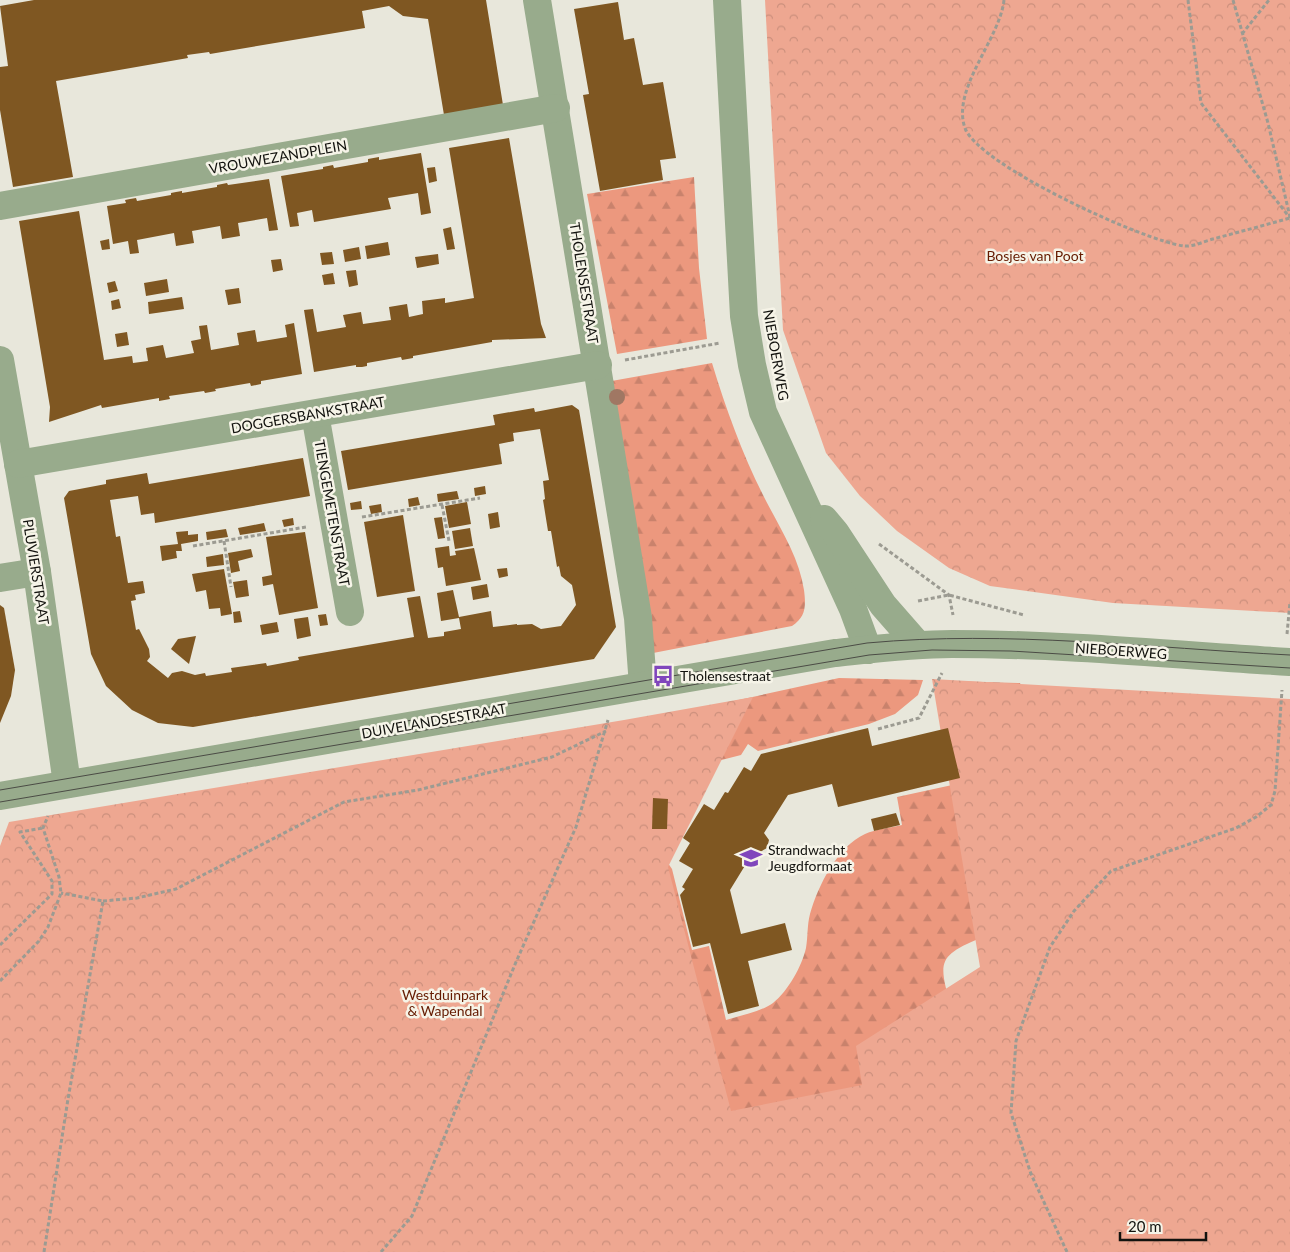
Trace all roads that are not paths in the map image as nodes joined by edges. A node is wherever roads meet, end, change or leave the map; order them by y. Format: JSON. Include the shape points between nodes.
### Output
{"nodes":[{"id":1,"x":537,"y":0,"type":"edge"},
{"id":2,"x":727,"y":0,"type":"edge"},
{"id":3,"x":556,"y":108,"type":"junction"},
{"id":4,"x":0,"y":206,"type":"edge"},
{"id":5,"x":0,"y":360,"type":"edge"},
{"id":6,"x":598,"y":365,"type":"junction"},
{"id":7,"x":314,"y":414,"type":"junction"},
{"id":8,"x":18,"y":464,"type":"junction"},
{"id":9,"x":801,"y":493,"type":"junction"},
{"id":10,"x":37,"y":572,"type":"junction"},
{"id":11,"x":0,"y":578,"type":"edge"},
{"id":12,"x":350,"y":612,"type":"dead end"},
{"id":13,"x":918,"y":645,"type":"junction"},
{"id":14,"x":868,"y":650,"type":"junction"},
{"id":15,"x":1287,"y":661,"type":"edge"},
{"id":16,"x":643,"y":686,"type":"junction"},
{"id":17,"x":67,"y":784,"type":"junction"},
{"id":18,"x":0,"y":796,"type":"edge"}],
"edges":[{"from":1,"to":3,"type":"street","name":"THOLENSESTRAAT"},
{"from":2,"to":9,"type":"street","name":"NIEBOERWEG","via":[[744,316],[763,412]]},
{"from":3,"to":4,"type":"street","name":"VROUWEZANDPLEIN"},
{"from":3,"to":6,"type":"street","name":"THOLENSESTRAAT"},
{"from":5,"to":8,"type":"street","name":"PLUVIERSTRAAT"},
{"from":6,"to":7,"type":"street","name":"DOGGERSBANKSTRAAT"},
{"from":6,"to":16,"type":"street","name":"THOLENSESTRAAT","via":[[638,618]]},
{"from":7,"to":8,"type":"street","name":"DOGGERSBANKSTRAAT"},
{"from":7,"to":12,"type":"street","name":"TIENGEMETENSTRAAT"},
{"from":8,"to":10,"type":"street","name":"PLUVIERSTRAAT"},
{"from":9,"to":13,"type":"street","name":"NIEBOERWEG","via":[[835,532],[883,605]]},
{"from":9,"to":14,"type":"street","name":"NIEBOERWEG"},
{"from":10,"to":11,"type":"street"},
{"from":10,"to":17,"type":"street","name":"PLUVIERSTRAAT"},
{"from":13,"to":14,"type":"street","name":"NIEBOERWEG"},
{"from":13,"to":15,"type":"street","name":"NIEBOERWEG","via":[[948,656],[1043,646]]},
{"from":14,"to":16,"type":"street","name":"DUIVELANDSESTRAAT"},
{"from":16,"to":17,"type":"street","name":"DUIVELANDSESTRAAT"},
{"from":17,"to":18,"type":"street","name":"DUIVELANDSESTRAAT"}]}
